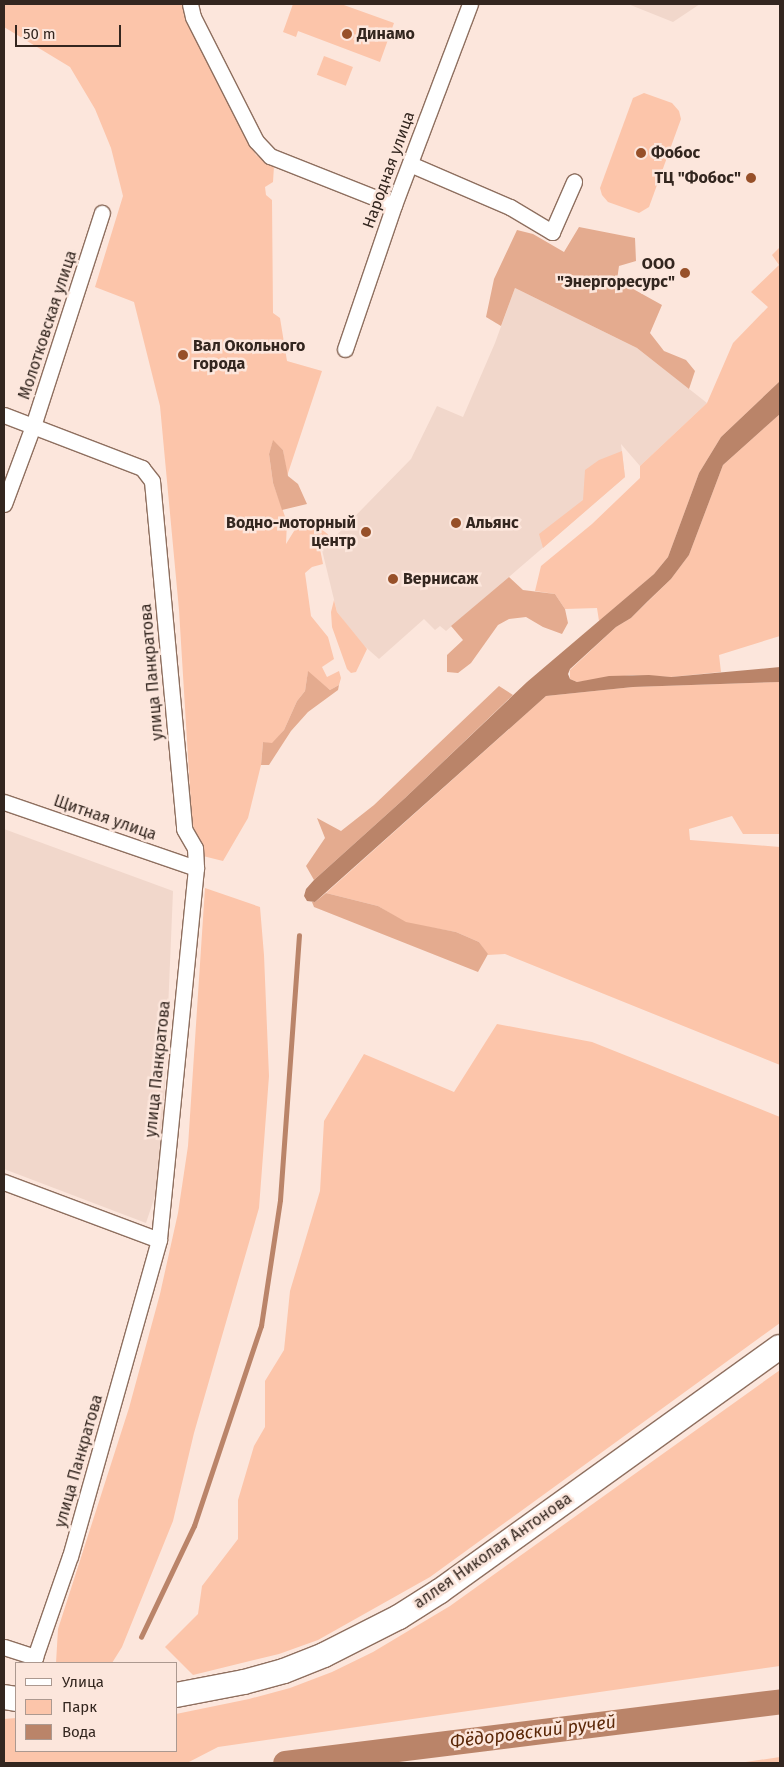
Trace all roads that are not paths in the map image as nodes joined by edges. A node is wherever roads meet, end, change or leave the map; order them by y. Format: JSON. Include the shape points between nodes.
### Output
{"nodes":[{"id":1,"x":190,"y":4,"type":"edge"},
{"id":2,"x":470,"y":4,"type":"edge"},
{"id":3,"x":410,"y":164,"type":"junction"},
{"id":4,"x":574,"y":182,"type":"dead end"},
{"id":5,"x":394,"y":205,"type":"junction"},
{"id":6,"x":102,"y":213,"type":"dead end"},
{"id":7,"x":345,"y":349,"type":"dead end"},
{"id":8,"x":4,"y":415,"type":"edge"},
{"id":9,"x":34,"y":426,"type":"junction"},
{"id":10,"x":4,"y":504,"type":"edge"},
{"id":11,"x":4,"y":802,"type":"edge"},
{"id":12,"x":196,"y":868,"type":"junction"},
{"id":13,"x":4,"y":1182,"type":"edge"},
{"id":14,"x":159,"y":1240,"type":"junction"},
{"id":15,"x":780,"y":1347,"type":"edge"},
{"id":16,"x":4,"y":1647,"type":"edge"},
{"id":17,"x":34,"y":1660,"type":"edge"},
{"id":18,"x":178,"y":1695,"type":"edge"}],
"edges":[{"from":1,"to":5,"type":"street","via":[[193,17],[256,141],[270,156]]},
{"from":2,"to":3,"type":"street","name":"Народная улица"},
{"from":3,"to":4,"type":"street","via":[[510,207],[552,232]]},
{"from":3,"to":5,"type":"street","name":"Народная улица"},
{"from":5,"to":7,"type":"street","name":"Народная улица"},
{"from":6,"to":9,"type":"street","name":"Молотковская улица"},
{"from":8,"to":9,"type":"street"},
{"from":9,"to":10,"type":"street","name":"Молотковская улица"},
{"from":9,"to":12,"type":"street","name":"улица Панкратова","via":[[142,468],[152,481],[184,829],[195,848]]},
{"from":11,"to":12,"type":"street","name":"Щитная улица"},
{"from":12,"to":14,"type":"street","name":"улица Панкратова"},
{"from":13,"to":14,"type":"street"},
{"from":14,"to":17,"type":"street","name":"улица Панкратова","via":[[70,1556]]},
{"from":15,"to":18,"type":"main road","name":"аллея Николая Антонова","via":[[400,1617],[324,1655],[284,1670],[244,1682]]},
{"from":16,"to":17,"type":"street"}]}
